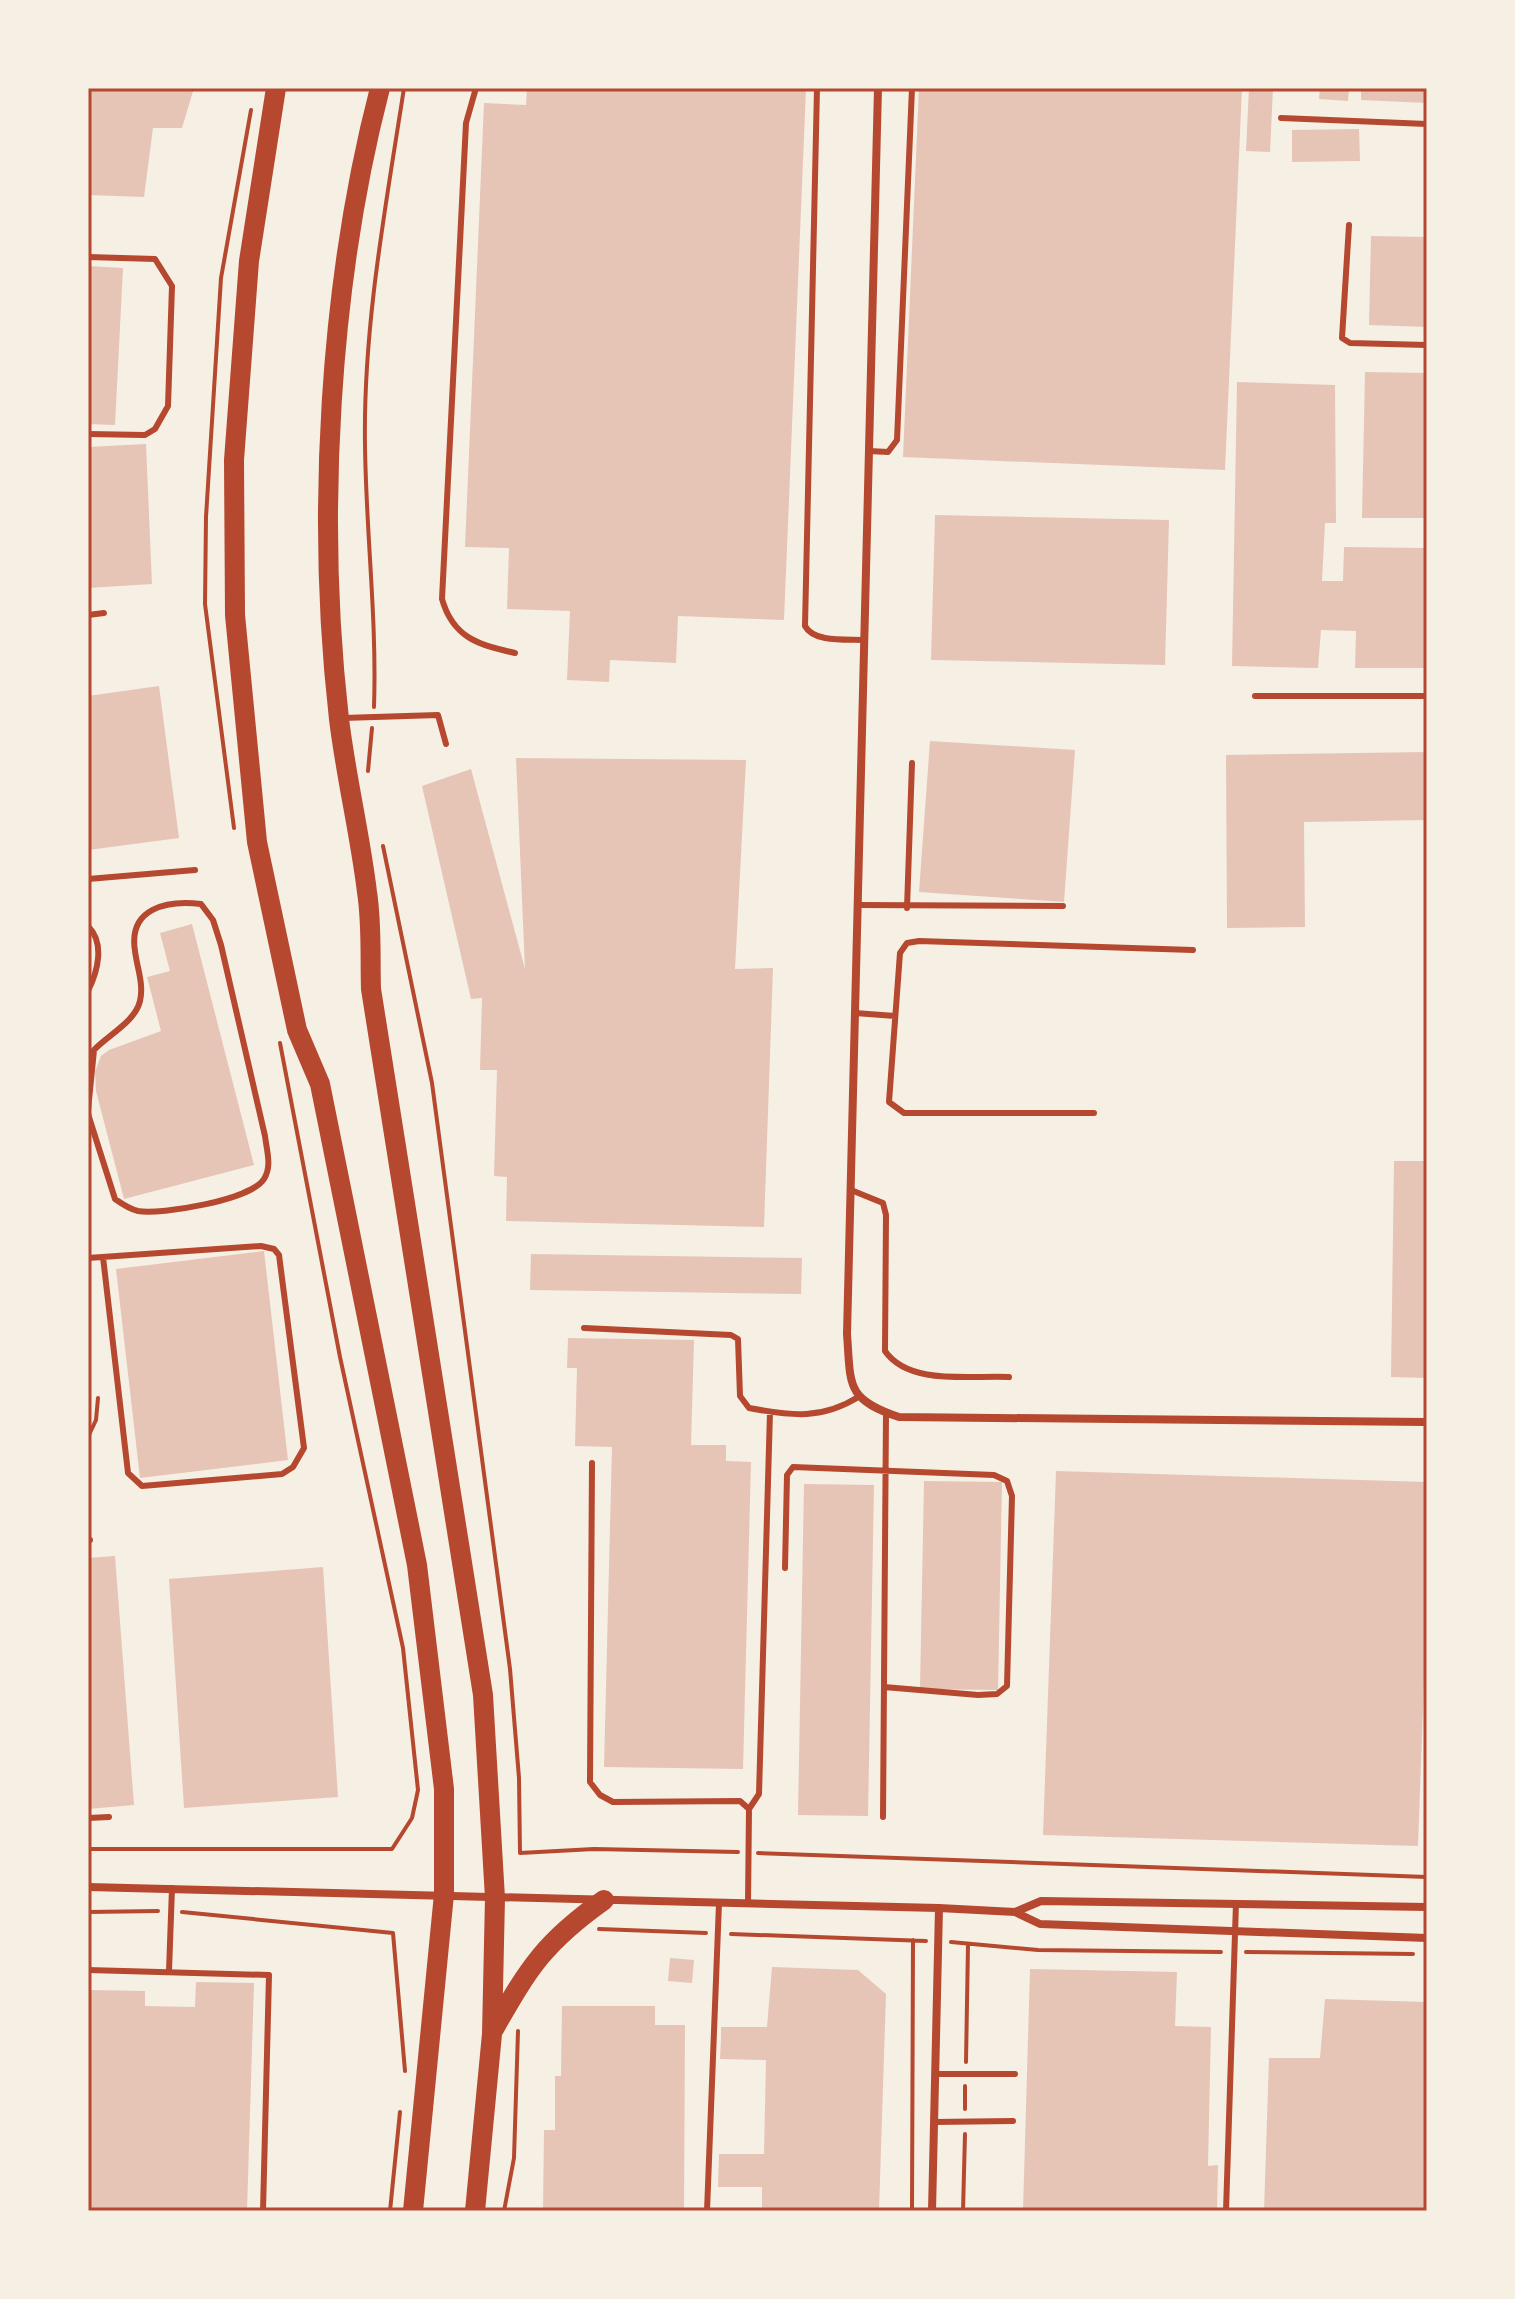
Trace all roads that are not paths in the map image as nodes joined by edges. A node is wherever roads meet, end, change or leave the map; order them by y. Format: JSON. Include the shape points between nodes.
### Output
{"nodes":[{"id":1,"x":276,"y":88,"type":"edge"},
{"id":2,"x":380,"y":88,"type":"edge"},
{"id":3,"x":476,"y":88,"type":"edge"},
{"id":4,"x":817,"y":88,"type":"edge"},
{"id":5,"x":878,"y":88,"type":"edge"},
{"id":6,"x":912,"y":88,"type":"edge"},
{"id":7,"x":1281,"y":118,"type":"dead end"},
{"id":8,"x":1427,"y":124,"type":"edge"},
{"id":9,"x":1349,"y":225,"type":"dead end"},
{"id":10,"x":88,"y":257,"type":"edge"},
{"id":11,"x":1427,"y":345,"type":"edge"},
{"id":12,"x":88,"y":434,"type":"edge"},
{"id":13,"x":869,"y":451,"type":"junction"},
{"id":14,"x":104,"y":613,"type":"dead end"},
{"id":15,"x":88,"y":615,"type":"edge"},
{"id":16,"x":864,"y":640,"type":"junction"},
{"id":17,"x":515,"y":653,"type":"dead end"},
{"id":18,"x":1255,"y":696,"type":"dead end"},
{"id":19,"x":1427,"y":696,"type":"edge"},
{"id":20,"x":339,"y":719,"type":"junction"},
{"id":21,"x":446,"y":744,"type":"dead end"},
{"id":22,"x":912,"y":763,"type":"dead end"},
{"id":23,"x":195,"y":870,"type":"dead end"},
{"id":24,"x":88,"y":879,"type":"edge"},
{"id":25,"x":857,"y":905,"type":"junction"},
{"id":26,"x":1063,"y":906,"type":"dead end"},
{"id":27,"x":907,"y":908,"type":"junction"},
{"id":28,"x":88,"y":926,"type":"edge"},
{"id":29,"x":1193,"y":950,"type":"dead end"},
{"id":30,"x":88,"y":991,"type":"edge"},
{"id":31,"x":855,"y":1013,"type":"junction"},
{"id":32,"x":895,"y":1016,"type":"junction"},
{"id":33,"x":88,"y":1112,"type":"edge"},
{"id":34,"x":1094,"y":1113,"type":"dead end"},
{"id":35,"x":851,"y":1190,"type":"junction"},
{"id":36,"x":103,"y":1257,"type":"junction"},
{"id":37,"x":88,"y":1258,"type":"edge"},
{"id":38,"x":584,"y":1328,"type":"dead end"},
{"id":39,"x":88,"y":1377,"type":"edge"},
{"id":40,"x":1009,"y":1377,"type":"dead end"},
{"id":41,"x":88,"y":1392,"type":"edge"},
{"id":42,"x":860,"y":1396,"type":"junction"},
{"id":43,"x":770,"y":1412,"type":"junction"},
{"id":44,"x":886,"y":1413,"type":"junction"},
{"id":45,"x":1427,"y":1422,"type":"edge"},
{"id":46,"x":592,"y":1463,"type":"dead end"},
{"id":47,"x":886,"y":1470,"type":"junction"},
{"id":48,"x":785,"y":1568,"type":"dead end"},
{"id":49,"x":884,"y":1687,"type":"junction"},
{"id":50,"x":749,"y":1809,"type":"junction"},
{"id":51,"x":109,"y":1817,"type":"dead end"},
{"id":52,"x":883,"y":1817,"type":"dead end"},
{"id":53,"x":88,"y":1818,"type":"edge"},
{"id":54,"x":88,"y":1887,"type":"edge"},
{"id":55,"x":172,"y":1888,"type":"junction"},
{"id":56,"x":444,"y":1894,"type":"junction"},
{"id":57,"x":495,"y":1898,"type":"junction"},
{"id":58,"x":604,"y":1900,"type":"junction"},
{"id":59,"x":1236,"y":1902,"type":"junction"},
{"id":60,"x":719,"y":1903,"type":"junction"},
{"id":61,"x":748,"y":1903,"type":"junction"},
{"id":62,"x":1427,"y":1907,"type":"edge"},
{"id":63,"x":939,"y":1908,"type":"junction"},
{"id":64,"x":1015,"y":1912,"type":"junction"},
{"id":65,"x":1235,"y":1931,"type":"junction"},
{"id":66,"x":1427,"y":1938,"type":"edge"},
{"id":67,"x":88,"y":1970,"type":"edge"},
{"id":68,"x":169,"y":1971,"type":"junction"},
{"id":69,"x":492,"y":2034,"type":"junction"},
{"id":70,"x":935,"y":2074,"type":"junction"},
{"id":71,"x":1015,"y":2074,"type":"dead end"},
{"id":72,"x":1013,"y":2121,"type":"dead end"},
{"id":73,"x":934,"y":2122,"type":"junction"},
{"id":74,"x":263,"y":2211,"type":"edge"},
{"id":75,"x":413,"y":2211,"type":"edge"},
{"id":76,"x":475,"y":2211,"type":"edge"},
{"id":77,"x":707,"y":2211,"type":"edge"},
{"id":78,"x":932,"y":2211,"type":"edge"},
{"id":79,"x":1226,"y":2211,"type":"edge"}],
"edges":[{"from":1,"to":56,"type":"main road","via":[[249,261],[234,460],[235,615],[243,723],[257,842],[297,1030],[320,1084],[417,1565],[444,1789]]},
{"from":2,"to":20,"type":"main road","via":[[366,143],[346,277],[330,449],[328,528]]},
{"from":3,"to":17,"type":"lane","via":[[466,123],[442,599],[447,616],[464,636],[477,645]]},
{"from":4,"to":16,"type":"lane","via":[[805,626],[818,637]]},
{"from":5,"to":13,"type":"street"},
{"from":6,"to":13,"type":"lane","via":[[897,440],[888,452]]},
{"from":7,"to":8,"type":"lane"},
{"from":9,"to":11,"type":"lane","via":[[1342,338],[1350,343]]},
{"from":10,"to":12,"type":"lane","via":[[155,259],[172,286],[168,406],[163,417],[145,435]]},
{"from":13,"to":16,"type":"street"},
{"from":14,"to":15,"type":"lane"},
{"from":16,"to":25,"type":"street"},
{"from":18,"to":19,"type":"lane"},
{"from":20,"to":21,"type":"lane","via":[[438,715]]},
{"from":20,"to":57,"type":"main road","via":[[368,896],[371,989],[483,1695]]},
{"from":22,"to":27,"type":"lane"},
{"from":23,"to":24,"type":"lane"},
{"from":25,"to":27,"type":"lane"},
{"from":25,"to":31,"type":"street"},
{"from":26,"to":27,"type":"lane"},
{"from":28,"to":30,"type":"lane","via":[[98,941],[95,977]]},
{"from":29,"to":32,"type":"lane","via":[[907,943],[900,953]]},
{"from":31,"to":32,"type":"lane"},
{"from":31,"to":35,"type":"street"},
{"from":32,"to":34,"type":"lane","via":[[889,1102],[904,1113]]},
{"from":33,"to":33,"type":"lane","via":[[115,1199],[126,1207],[167,1211],[245,1193],[262,1183],[270,1167],[265,1136],[221,945],[201,904],[176,901],[148,910],[136,923],[139,1003],[130,1019],[94,1050]]},
{"from":35,"to":40,"type":"lane","via":[[883,1203],[886,1215],[885,1351],[893,1363],[916,1373]]},
{"from":35,"to":42,"type":"street","via":[[847,1334],[852,1386]]},
{"from":36,"to":36,"type":"lane","via":[[274,1249],[279,1255],[304,1448],[293,1467],[282,1474],[142,1486],[133,1481]]},
{"from":36,"to":37,"type":"lane"},
{"from":38,"to":43,"type":"lane","via":[[731,1335],[738,1339],[740,1396],[749,1408]]},
{"from":39,"to":41,"type":"lane"},
{"from":42,"to":43,"type":"lane","via":[[824,1414]]},
{"from":42,"to":44,"type":"street","via":[[869,1407]]},
{"from":43,"to":50,"type":"lane","via":[[759,1794]]},
{"from":44,"to":45,"type":"street"},
{"from":44,"to":47,"type":"lane"},
{"from":46,"to":50,"type":"lane","via":[[590,1782],[613,1802],[730,1800]]},
{"from":47,"to":48,"type":"lane","via":[[788,1469]]},
{"from":47,"to":49,"type":"lane"},
{"from":47,"to":49,"type":"lane","via":[[994,1475],[1007,1481],[1012,1496],[1007,1686],[997,1694],[978,1695]]},
{"from":49,"to":52,"type":"lane"},
{"from":50,"to":61,"type":"lane"},
{"from":51,"to":53,"type":"lane"},
{"from":54,"to":55,"type":"street"},
{"from":55,"to":56,"type":"street"},
{"from":55,"to":68,"type":"lane"},
{"from":56,"to":57,"type":"street"},
{"from":56,"to":75,"type":"main road"},
{"from":57,"to":58,"type":"street"},
{"from":57,"to":69,"type":"main road"},
{"from":58,"to":60,"type":"street"},
{"from":58,"to":69,"type":"main road","via":[[539,1954]]},
{"from":59,"to":62,"type":"street"},
{"from":59,"to":64,"type":"street","via":[[1041,1901]]},
{"from":59,"to":65,"type":"lane"},
{"from":60,"to":61,"type":"street"},
{"from":60,"to":77,"type":"lane"},
{"from":61,"to":63,"type":"street"},
{"from":63,"to":64,"type":"street"},
{"from":63,"to":70,"type":"street"},
{"from":64,"to":65,"type":"street","via":[[1040,1924]]},
{"from":65,"to":66,"type":"street"},
{"from":65,"to":79,"type":"lane"},
{"from":67,"to":68,"type":"lane"},
{"from":68,"to":74,"type":"lane","via":[[269,1975]]},
{"from":69,"to":76,"type":"main road"},
{"from":70,"to":71,"type":"lane"},
{"from":70,"to":73,"type":"street"},
{"from":72,"to":73,"type":"lane"},
{"from":73,"to":78,"type":"street"}]}
